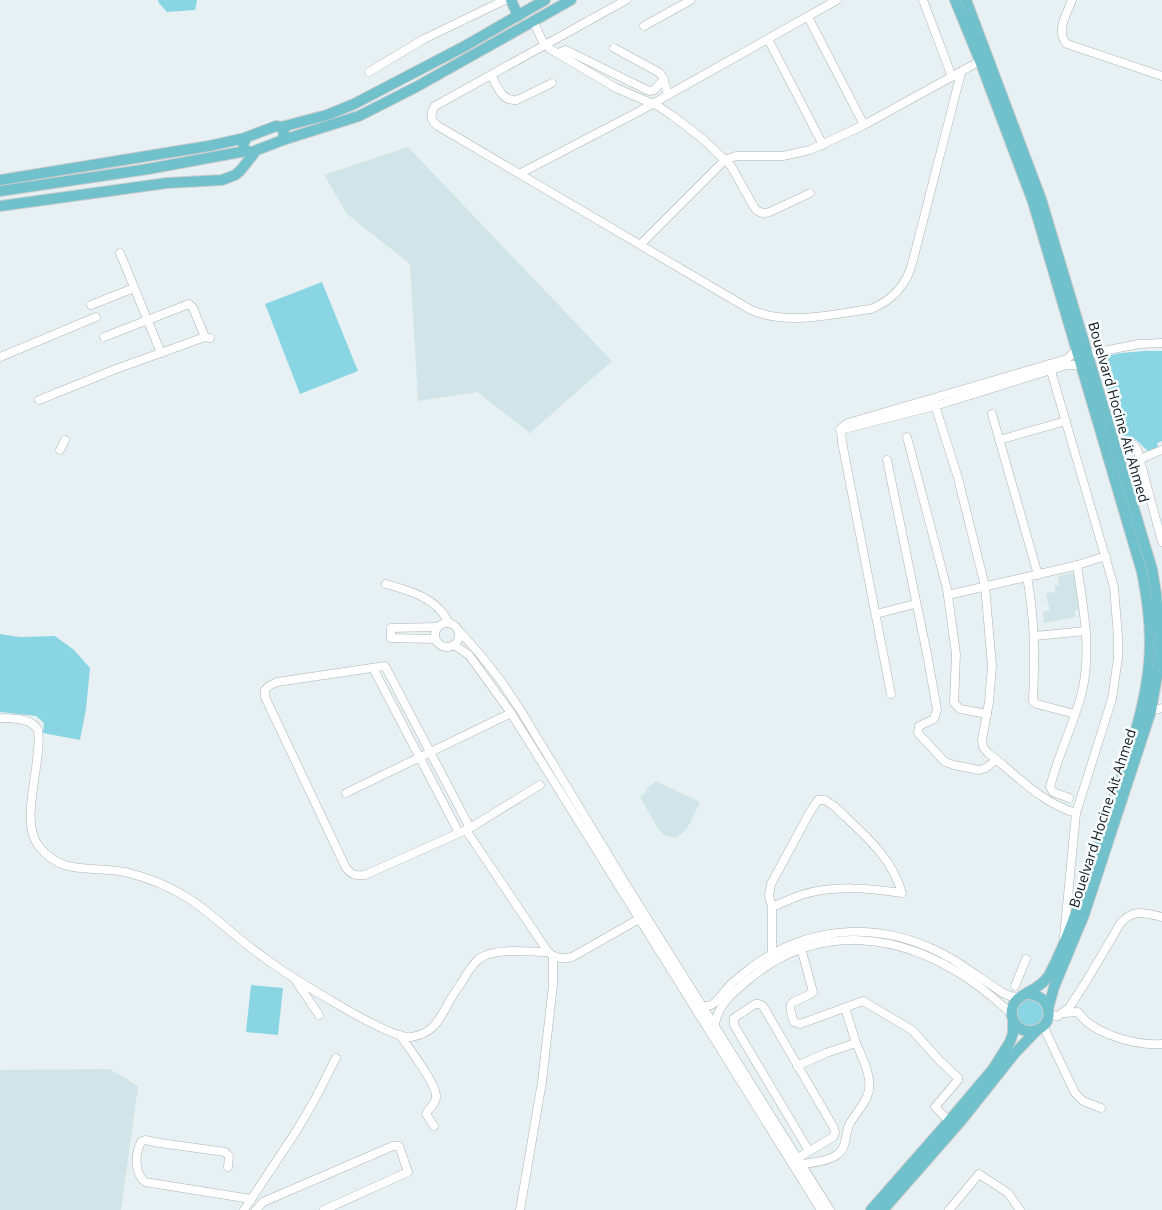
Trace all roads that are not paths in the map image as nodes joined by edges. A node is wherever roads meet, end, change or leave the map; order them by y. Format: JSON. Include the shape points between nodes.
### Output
{"nodes":[{"id":1,"x":505,"y":0,"type":"edge"},
{"id":2,"x":511,"y":0,"type":"edge"},
{"id":3,"x":545,"y":0,"type":"edge"},
{"id":4,"x":571,"y":0,"type":"edge"},
{"id":5,"x":626,"y":0,"type":"edge"},
{"id":6,"x":691,"y":0,"type":"edge"},
{"id":7,"x":838,"y":0,"type":"edge"},
{"id":8,"x":923,"y":0,"type":"edge"},
{"id":9,"x":955,"y":0,"type":"edge"},
{"id":10,"x":966,"y":0,"type":"edge"},
{"id":11,"x":1072,"y":0,"type":"edge"},
{"id":12,"x":518,"y":16,"type":"junction"},
{"id":13,"x":808,"y":17,"type":"junction"},
{"id":14,"x":532,"y":22,"type":"junction"},
{"id":15,"x":644,"y":26,"type":"dead end"},
{"id":16,"x":768,"y":39,"type":"junction"},
{"id":17,"x":545,"y":44,"type":"junction"},
{"id":18,"x":614,"y":48,"type":"dead end"},
{"id":19,"x":558,"y":53,"type":"junction"},
{"id":20,"x":980,"y":62,"type":"junction"},
{"id":21,"x":369,"y":72,"type":"dead end"},
{"id":22,"x":961,"y":73,"type":"junction"},
{"id":23,"x":490,"y":75,"type":"junction"},
{"id":24,"x":1162,"y":76,"type":"edge"},
{"id":25,"x":952,"y":77,"type":"junction"},
{"id":26,"x":664,"y":79,"type":"junction"},
{"id":27,"x":552,"y":83,"type":"dead end"},
{"id":28,"x":668,"y":95,"type":"junction"},
{"id":29,"x":652,"y":104,"type":"junction"},
{"id":30,"x":864,"y":125,"type":"junction"},
{"id":31,"x":281,"y":127,"type":"junction"},
{"id":32,"x":245,"y":138,"type":"junction"},
{"id":33,"x":284,"y":140,"type":"junction"},
{"id":34,"x":823,"y":145,"type":"junction"},
{"id":35,"x":249,"y":151,"type":"junction"},
{"id":36,"x":226,"y":155,"type":"junction"},
{"id":37,"x":725,"y":160,"type":"junction"},
{"id":38,"x":232,"y":174,"type":"junction"},
{"id":39,"x":519,"y":174,"type":"junction"},
{"id":40,"x":0,"y":180,"type":"edge"},
{"id":41,"x":0,"y":191,"type":"edge"},
{"id":42,"x":810,"y":193,"type":"dead end"},
{"id":43,"x":0,"y":206,"type":"edge"},
{"id":44,"x":640,"y":245,"type":"junction"},
{"id":45,"x":120,"y":253,"type":"dead end"},
{"id":46,"x":134,"y":288,"type":"junction"},
{"id":47,"x":91,"y":305,"type":"dead end"},
{"id":48,"x":96,"y":317,"type":"dead end"},
{"id":49,"x":147,"y":320,"type":"junction"},
{"id":50,"x":104,"y":338,"type":"dead end"},
{"id":51,"x":1162,"y":343,"type":"edge"},
{"id":52,"x":1077,"y":349,"type":"junction"},
{"id":53,"x":161,"y":353,"type":"junction"},
{"id":54,"x":1088,"y":354,"type":"junction"},
{"id":55,"x":0,"y":357,"type":"edge"},
{"id":56,"x":1082,"y":365,"type":"junction"},
{"id":57,"x":1050,"y":367,"type":"junction"},
{"id":58,"x":39,"y":400,"type":"dead end"},
{"id":59,"x":934,"y":402,"type":"junction"},
{"id":60,"x":992,"y":414,"type":"dead end"},
{"id":61,"x":1066,"y":421,"type":"junction"},
{"id":62,"x":907,"y":437,"type":"dead end"},
{"id":63,"x":65,"y":440,"type":"dead end"},
{"id":64,"x":999,"y":440,"type":"junction"},
{"id":65,"x":1116,"y":446,"type":"junction"},
{"id":66,"x":60,"y":450,"type":"dead end"},
{"id":67,"x":1162,"y":450,"type":"edge"},
{"id":68,"x":1140,"y":459,"type":"junction"},
{"id":69,"x":887,"y":460,"type":"dead end"},
{"id":70,"x":1162,"y":542,"type":"edge"},
{"id":71,"x":1106,"y":556,"type":"junction"},
{"id":72,"x":1077,"y":565,"type":"junction"},
{"id":73,"x":1038,"y":575,"type":"junction"},
{"id":74,"x":1027,"y":577,"type":"junction"},
{"id":75,"x":386,"y":584,"type":"dead end"},
{"id":76,"x":985,"y":586,"type":"junction"},
{"id":77,"x":948,"y":595,"type":"junction"},
{"id":78,"x":915,"y":604,"type":"junction"},
{"id":79,"x":876,"y":614,"type":"junction"},
{"id":80,"x":449,"y":623,"type":"junction"},
{"id":81,"x":437,"y":627,"type":"junction"},
{"id":82,"x":458,"y":631,"type":"junction"},
{"id":83,"x":1086,"y":631,"type":"junction"},
{"id":84,"x":1035,"y":636,"type":"junction"},
{"id":85,"x":435,"y":639,"type":"junction"},
{"id":86,"x":454,"y":645,"type":"junction"},
{"id":87,"x":373,"y":668,"type":"junction"},
{"id":88,"x":891,"y":694,"type":"dead end"},
{"id":89,"x":1162,"y":708,"type":"edge"},
{"id":90,"x":1151,"y":711,"type":"junction"},
{"id":91,"x":511,"y":713,"type":"junction"},
{"id":92,"x":987,"y":714,"type":"junction"},
{"id":93,"x":1075,"y":714,"type":"junction"},
{"id":94,"x":0,"y":718,"type":"edge"},
{"id":95,"x":430,"y":753,"type":"junction"},
{"id":96,"x":420,"y":758,"type":"junction"},
{"id":97,"x":996,"y":760,"type":"junction"},
{"id":98,"x":540,"y":785,"type":"dead end"},
{"id":99,"x":346,"y":793,"type":"dead end"},
{"id":100,"x":1069,"y":798,"type":"dead end"},
{"id":101,"x":1076,"y":812,"type":"junction"},
{"id":102,"x":465,"y":831,"type":"junction"},
{"id":103,"x":772,"y":907,"type":"junction"},
{"id":104,"x":1162,"y":918,"type":"edge"},
{"id":105,"x":639,"y":919,"type":"junction"},
{"id":106,"x":1062,"y":944,"type":"junction"},
{"id":107,"x":801,"y":948,"type":"junction"},
{"id":108,"x":551,"y":954,"type":"junction"},
{"id":109,"x":772,"y":954,"type":"junction"},
{"id":110,"x":1026,"y":959,"type":"dead end"},
{"id":111,"x":294,"y":977,"type":"junction"},
{"id":112,"x":1022,"y":996,"type":"junction"},
{"id":113,"x":702,"y":1006,"type":"junction"},
{"id":114,"x":845,"y":1008,"type":"junction"},
{"id":115,"x":1048,"y":1012,"type":"junction"},
{"id":116,"x":1064,"y":1013,"type":"junction"},
{"id":117,"x":319,"y":1014,"type":"dead end"},
{"id":118,"x":1012,"y":1016,"type":"junction"},
{"id":119,"x":715,"y":1027,"type":"junction"},
{"id":120,"x":1041,"y":1027,"type":"junction"},
{"id":121,"x":400,"y":1035,"type":"junction"},
{"id":122,"x":856,"y":1043,"type":"junction"},
{"id":123,"x":1162,"y":1044,"type":"edge"},
{"id":124,"x":336,"y":1058,"type":"dead end"},
{"id":125,"x":797,"y":1066,"type":"junction"},
{"id":126,"x":1101,"y":1108,"type":"dead end"},
{"id":127,"x":949,"y":1121,"type":"junction"},
{"id":128,"x":434,"y":1126,"type":"dead end"},
{"id":129,"x":809,"y":1151,"type":"junction"},
{"id":130,"x":799,"y":1161,"type":"junction"},
{"id":131,"x":228,"y":1167,"type":"dead end"},
{"id":132,"x":251,"y":1200,"type":"junction"},
{"id":133,"x":244,"y":1210,"type":"edge"},
{"id":134,"x":256,"y":1210,"type":"edge"},
{"id":135,"x":324,"y":1210,"type":"edge"},
{"id":136,"x":520,"y":1210,"type":"edge"},
{"id":137,"x":821,"y":1210,"type":"edge"},
{"id":138,"x":830,"y":1210,"type":"edge"},
{"id":139,"x":871,"y":1210,"type":"edge"},
{"id":140,"x":883,"y":1210,"type":"edge"},
{"id":141,"x":949,"y":1210,"type":"edge"},
{"id":142,"x":1020,"y":1210,"type":"edge"}],
"edges":[{"from":1,"to":21,"type":"street","via":[[424,39]]},
{"from":2,"to":12,"type":"main road"},
{"from":3,"to":12,"type":"main road"},
{"from":4,"to":14,"type":"main road"},
{"from":5,"to":17,"type":"street"},
{"from":6,"to":15,"type":"street"},
{"from":7,"to":13,"type":"street"},
{"from":8,"to":25,"type":"street"},
{"from":9,"to":20,"type":"main road"},
{"from":10,"to":54,"type":"main road","name":"Bouelvard Hocine Ait Ahmed","via":[[1041,199]]},
{"from":11,"to":24,"type":"street","via":[[1061,31],[1066,44]]},
{"from":12,"to":31,"type":"main road","via":[[354,104]]},
{"from":13,"to":16,"type":"street"},
{"from":13,"to":30,"type":"street"},
{"from":14,"to":17,"type":"street"},
{"from":14,"to":33,"type":"main road","via":[[359,116]]},
{"from":16,"to":28,"type":"street"},
{"from":16,"to":34,"type":"street"},
{"from":17,"to":19,"type":"street"},
{"from":17,"to":23,"type":"street"},
{"from":18,"to":26,"type":"street","via":[[657,71]]},
{"from":19,"to":26,"type":"street","via":[[566,50],[649,91]]},
{"from":19,"to":29,"type":"street","via":[[616,88]]},
{"from":20,"to":22,"type":"street"},
{"from":20,"to":52,"type":"main road","via":[[1033,202]]},
{"from":22,"to":25,"type":"street"},
{"from":22,"to":44,"type":"street","via":[[909,274],[898,292],[881,305],[790,319],[766,316]]},
{"from":23,"to":27,"type":"street","via":[[503,96],[511,101]]},
{"from":23,"to":39,"type":"street","via":[[435,106],[431,113],[432,121]]},
{"from":25,"to":30,"type":"street"},
{"from":26,"to":28,"type":"street"},
{"from":28,"to":29,"type":"street"},
{"from":29,"to":37,"type":"street","via":[[674,116]]},
{"from":29,"to":39,"type":"street"},
{"from":30,"to":34,"type":"street"},
{"from":31,"to":32,"type":"main road","via":[[274,126]]},
{"from":31,"to":33,"type":"main road"},
{"from":32,"to":35,"type":"main road","via":[[243,144]]},
{"from":32,"to":40,"type":"main road"},
{"from":33,"to":35,"type":"main road"},
{"from":34,"to":37,"type":"street","via":[[791,155],[736,156]]},
{"from":35,"to":36,"type":"main road"},
{"from":35,"to":38,"type":"main road","via":[[242,168]]},
{"from":36,"to":38,"type":"main road"},
{"from":36,"to":41,"type":"main road"},
{"from":37,"to":42,"type":"street","via":[[761,213]]},
{"from":37,"to":44,"type":"street"},
{"from":38,"to":43,"type":"main road","via":[[220,180],[167,183]]},
{"from":39,"to":44,"type":"street"},
{"from":45,"to":46,"type":"street"},
{"from":46,"to":47,"type":"street"},
{"from":46,"to":49,"type":"street"},
{"from":48,"to":55,"type":"street"},
{"from":49,"to":50,"type":"street"},
{"from":49,"to":53,"type":"street"},
{"from":49,"to":53,"type":"street","via":[[189,304],[207,337]]},
{"from":51,"to":54,"type":"street"},
{"from":52,"to":56,"type":"main road"},
{"from":52,"to":57,"type":"street","via":[[1067,359]]},
{"from":53,"to":58,"type":"street"},
{"from":54,"to":65,"type":"main road","name":"Bouelvard Hocine Ait Ahmed"},
{"from":56,"to":57,"type":"street"},
{"from":56,"to":106,"type":"main road","via":[[1142,572],[1149,610],[1150,641],[1146,687],[1133,737],[1082,894]]},
{"from":57,"to":59,"type":"street"},
{"from":57,"to":61,"type":"street"},
{"from":59,"to":76,"type":"street","via":[[958,478]]},
{"from":59,"to":79,"type":"street","via":[[840,430]]},
{"from":60,"to":64,"type":"street"},
{"from":61,"to":64,"type":"street"},
{"from":61,"to":71,"type":"street"},
{"from":62,"to":77,"type":"street"},
{"from":63,"to":66,"type":"street"},
{"from":64,"to":73,"type":"street"},
{"from":65,"to":68,"type":"street","via":[[1130,443]]},
{"from":65,"to":90,"type":"main road","name":"Bouelvard Hocine Ait Ahmed","via":[[1156,593],[1159,656]]},
{"from":67,"to":68,"type":"street"},
{"from":68,"to":70,"type":"street"},
{"from":69,"to":78,"type":"street"},
{"from":71,"to":72,"type":"street"},
{"from":71,"to":101,"type":"street","via":[[1117,616],[1116,679]]},
{"from":72,"to":73,"type":"street"},
{"from":72,"to":83,"type":"street"},
{"from":73,"to":74,"type":"street"},
{"from":74,"to":76,"type":"street"},
{"from":74,"to":84,"type":"street"},
{"from":75,"to":80,"type":"street","via":[[426,598]]},
{"from":76,"to":77,"type":"street"},
{"from":76,"to":92,"type":"street","via":[[992,660]]},
{"from":77,"to":92,"type":"street","via":[[956,654],[954,703],[960,709]]},
{"from":78,"to":79,"type":"street"},
{"from":78,"to":97,"type":"street","via":[[937,713],[932,721],[919,726],[918,734],[945,762],[954,766],[979,770]]},
{"from":79,"to":88,"type":"street"},
{"from":80,"to":81,"type":"street"},
{"from":80,"to":82,"type":"street"},
{"from":81,"to":85,"type":"street"},
{"from":81,"to":85,"type":"street","via":[[391,628],[391,638]]},
{"from":82,"to":86,"type":"street","via":[[459,639]]},
{"from":82,"to":113,"type":"street","via":[[511,696]]},
{"from":83,"to":84,"type":"street"},
{"from":83,"to":93,"type":"street","via":[[1084,683]]},
{"from":84,"to":93,"type":"street","via":[[1034,703]]},
{"from":85,"to":86,"type":"street","via":[[443,647]]},
{"from":86,"to":91,"type":"street","via":[[469,655]]},
{"from":87,"to":95,"type":"street","via":[[385,666]]},
{"from":87,"to":96,"type":"street"},
{"from":87,"to":102,"type":"street","via":[[276,682],[265,690],[346,868],[356,876],[365,875]]},
{"from":89,"to":90,"type":"street"},
{"from":90,"to":115,"type":"main road","name":"Bouelvard Hocine Ait Ahmed","via":[[1084,915],[1054,987]]},
{"from":91,"to":95,"type":"street"},
{"from":91,"to":105,"type":"street"},
{"from":92,"to":97,"type":"street","via":[[982,744]]},
{"from":93,"to":100,"type":"street","via":[[1050,787],[1053,792]]},
{"from":94,"to":111,"type":"street","via":[[30,722],[38,730],[31,820],[33,836],[52,860],[74,868],[109,870],[142,877],[186,896],[261,956]]},
{"from":95,"to":96,"type":"street"},
{"from":95,"to":102,"type":"street"},
{"from":96,"to":99,"type":"street"},
{"from":96,"to":102,"type":"street"},
{"from":97,"to":101,"type":"street","via":[[1043,798]]},
{"from":98,"to":102,"type":"street"},
{"from":101,"to":106,"type":"street"},
{"from":102,"to":108,"type":"street"},
{"from":103,"to":103,"type":"street","via":[[769,896],[771,884],[815,802],[822,800],[834,806],[882,854],[894,870],[902,893],[834,890],[802,895]]},
{"from":103,"to":109,"type":"street"},
{"from":104,"to":116,"type":"street","via":[[1135,913],[1126,916]]},
{"from":105,"to":108,"type":"street","via":[[572,958],[560,959]]},
{"from":105,"to":137,"type":"street"},
{"from":106,"to":112,"type":"main road","via":[[1049,976]]},
{"from":107,"to":114,"type":"street","via":[[813,992],[790,1005],[794,1022],[800,1024]]},
{"from":107,"to":118,"type":"street","via":[[836,940],[899,946],[943,963],[971,980]]},
{"from":107,"to":119,"type":"street","via":[[746,982],[718,1012]]},
{"from":108,"to":121,"type":"street","via":[[501,952],[482,957],[474,962],[442,1017],[432,1028],[408,1038]]},
{"from":108,"to":136,"type":"street","via":[[553,985],[542,1082]]},
{"from":109,"to":112,"type":"street","via":[[820,934],[855,932],[885,935],[933,949],[1003,993]]},
{"from":109,"to":113,"type":"street","via":[[745,972],[713,1004]]},
{"from":110,"to":112,"type":"street","via":[[1012,986],[1018,987]]},
{"from":111,"to":117,"type":"street"},
{"from":111,"to":121,"type":"street","via":[[375,1025]]},
{"from":112,"to":115,"type":"main road","via":[[1038,996],[1046,1004]]},
{"from":112,"to":118,"type":"main road","via":[[1015,1001]]},
{"from":113,"to":119,"type":"street"},
{"from":114,"to":122,"type":"street"},
{"from":114,"to":127,"type":"street","via":[[863,1001],[898,1022],[919,1036],[958,1078],[935,1107]]},
{"from":115,"to":116,"type":"street","via":[[1058,1016]]},
{"from":115,"to":120,"type":"main road"},
{"from":116,"to":123,"type":"street","via":[[1078,1012],[1087,1023],[1122,1039]]},
{"from":118,"to":120,"type":"main road","via":[[1021,1029],[1033,1031]]},
{"from":118,"to":127,"type":"main road","via":[[1013,1033],[1006,1051]]},
{"from":119,"to":130,"type":"street"},
{"from":120,"to":126,"type":"street","via":[[1075,1093],[1083,1101]]},
{"from":120,"to":140,"type":"main road","via":[[1015,1052],[961,1121]]},
{"from":121,"to":128,"type":"street","via":[[435,1092],[435,1101],[426,1114]]},
{"from":122,"to":125,"type":"street"},
{"from":122,"to":130,"type":"street","via":[[870,1080],[866,1099],[850,1124],[844,1145],[838,1154],[827,1159]]},
{"from":124,"to":132,"type":"street","via":[[314,1101]]},
{"from":125,"to":129,"type":"street","via":[[835,1133]]},
{"from":125,"to":129,"type":"street","via":[[762,1006],[755,1004],[734,1018],[734,1024]]},
{"from":127,"to":139,"type":"main road"},
{"from":129,"to":130,"type":"street"},
{"from":130,"to":138,"type":"street"},
{"from":131,"to":132,"type":"street","via":[[229,1156],[225,1152],[142,1140],[137,1171],[140,1178],[150,1184]]},
{"from":132,"to":133,"type":"street"},
{"from":134,"to":135,"type":"street","via":[[263,1202],[292,1189],[393,1146],[400,1146],[408,1172]]},
{"from":141,"to":142,"type":"street","via":[[979,1174],[1008,1193]]}]}
